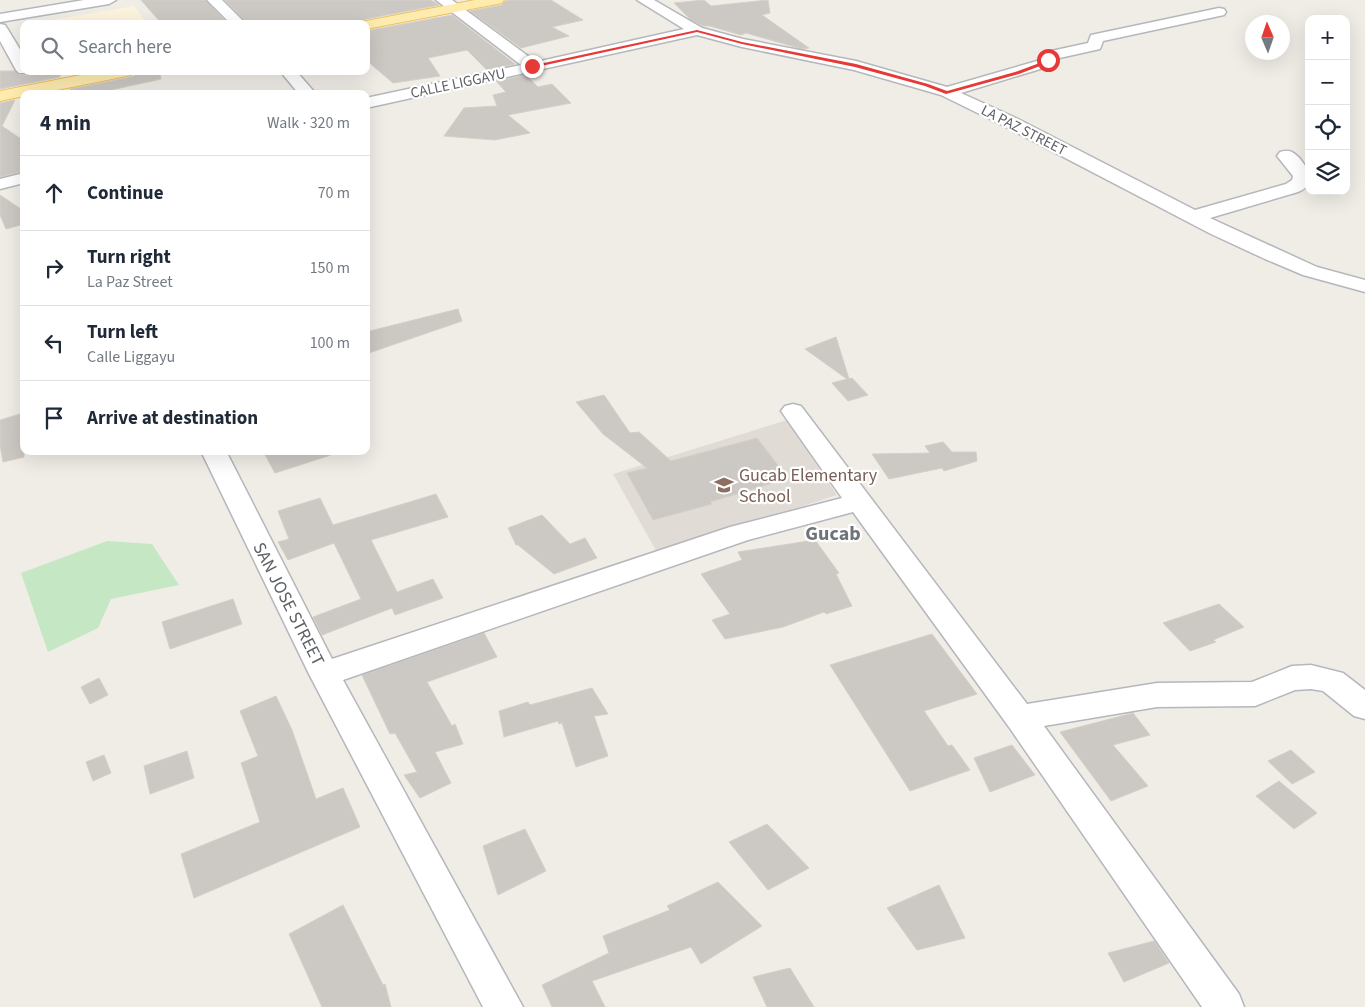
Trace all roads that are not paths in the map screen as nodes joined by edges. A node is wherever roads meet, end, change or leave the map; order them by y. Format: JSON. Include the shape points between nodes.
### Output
{"nodes":[{"id":1,"x":109,"y":0,"type":"edge"},
{"id":2,"x":214,"y":0,"type":"edge"},
{"id":3,"x":497,"y":0,"type":"edge"},
{"id":4,"x":644,"y":0,"type":"edge"},
{"id":5,"x":448,"y":4,"type":"edge"},
{"id":6,"x":1219,"y":12,"type":"dead end"},
{"id":7,"x":0,"y":18,"type":"edge"},
{"id":8,"x":235,"y":20,"type":"edge"},
{"id":9,"x":370,"y":24,"type":"edge"},
{"id":10,"x":0,"y":28,"type":"edge"},
{"id":11,"x":697,"y":31,"type":"junction"},
{"id":12,"x":20,"y":64,"type":"edge"},
{"id":13,"x":532,"y":66,"type":"junction"},
{"id":14,"x":26,"y":75,"type":"edge"},
{"id":15,"x":109,"y":75,"type":"edge"},
{"id":16,"x":291,"y":75,"type":"edge"},
{"id":17,"x":34,"y":90,"type":"edge"},
{"id":18,"x":40,"y":90,"type":"edge"},
{"id":19,"x":304,"y":90,"type":"edge"},
{"id":20,"x":946,"y":92,"type":"junction"},
{"id":21,"x":20,"y":93,"type":"edge"},
{"id":22,"x":0,"y":96,"type":"edge"},
{"id":23,"x":370,"y":102,"type":"edge"},
{"id":24,"x":1286,"y":156,"type":"dead end"},
{"id":25,"x":20,"y":179,"type":"edge"},
{"id":26,"x":0,"y":184,"type":"edge"},
{"id":27,"x":1193,"y":217,"type":"junction"},
{"id":28,"x":1365,"y":286,"type":"edge"},
{"id":29,"x":793,"y":411,"type":"dead end"},
{"id":30,"x":215,"y":455,"type":"edge"},
{"id":31,"x":859,"y":502,"type":"junction"},
{"id":32,"x":324,"y":674,"type":"junction"},
{"id":33,"x":1365,"y":707,"type":"edge"},
{"id":34,"x":1020,"y":718,"type":"junction"},
{"id":35,"x":504,"y":1007,"type":"edge"},
{"id":36,"x":1225,"y":1007,"type":"edge"}],
"edges":[{"from":1,"to":7,"type":"street"},
{"from":2,"to":8,"type":"street"},
{"from":3,"to":5,"type":"main road"},
{"from":4,"to":11,"type":"street","name":"LA PAZ STREET"},
{"from":5,"to":9,"type":"main road"},
{"from":5,"to":13,"type":"street"},
{"from":6,"to":20,"type":"street","via":[[1096,38],[1095,46],[1047,56],[1047,62],[1042,64]]},
{"from":10,"to":12,"type":"street"},
{"from":11,"to":13,"type":"street","name":"CALLE LIGGAYU"},
{"from":11,"to":20,"type":"street","name":"LA PAZ STREET","via":[[856,66]]},
{"from":13,"to":23,"type":"street","name":"CALLE LIGGAYU"},
{"from":14,"to":17,"type":"street"},
{"from":15,"to":18,"type":"main road"},
{"from":16,"to":19,"type":"street"},
{"from":20,"to":27,"type":"street","name":"LA PAZ STREET"},
{"from":21,"to":22,"type":"main road"},
{"from":24,"to":27,"type":"street","via":[[1302,176],[1300,183]]},
{"from":25,"to":26,"type":"street"},
{"from":27,"to":28,"type":"street","name":"LA PAZ STREET","via":[[1310,271]]},
{"from":29,"to":31,"type":"street"},
{"from":30,"to":32,"type":"street","name":"SAN JOSE STREET"},
{"from":31,"to":32,"type":"street","via":[[731,536]]},
{"from":31,"to":34,"type":"street"},
{"from":32,"to":35,"type":"street","name":"SAN JOSE STREET"},
{"from":33,"to":34,"type":"street","via":[[1332,681],[1311,677],[1292,678],[1255,694],[1157,695]]},
{"from":34,"to":36,"type":"street"}]}
